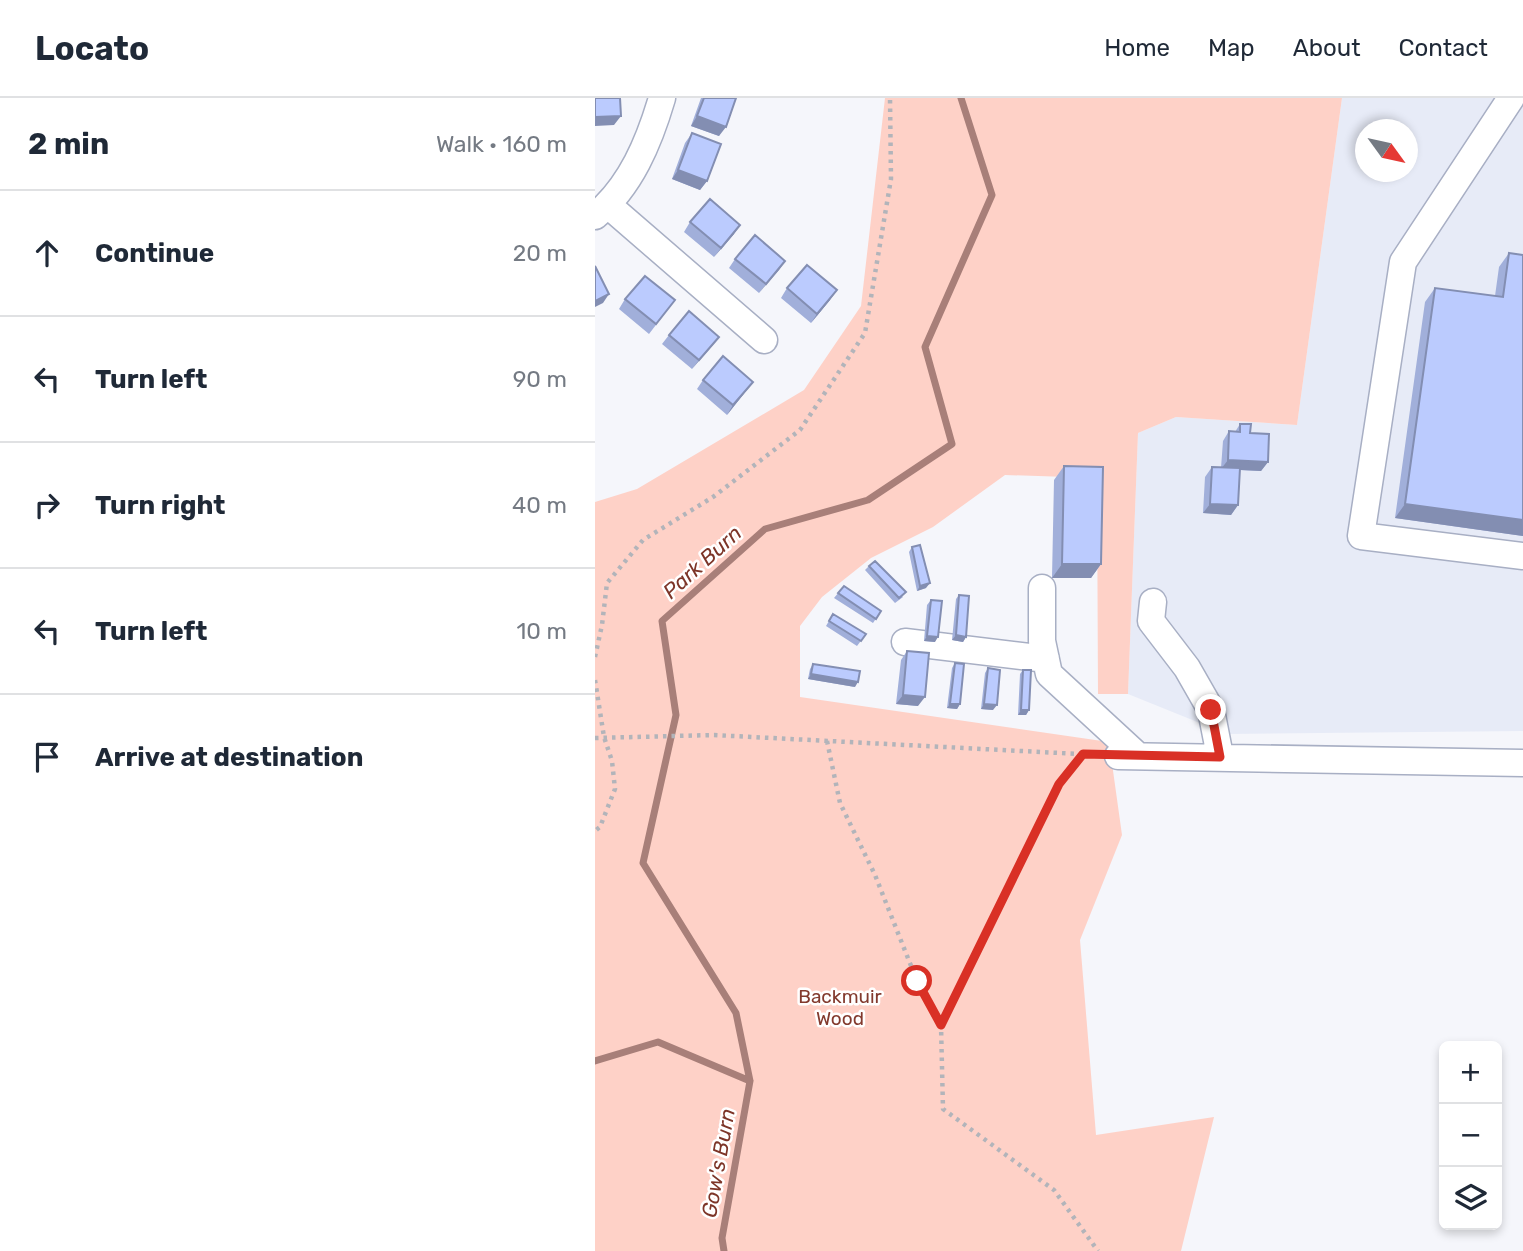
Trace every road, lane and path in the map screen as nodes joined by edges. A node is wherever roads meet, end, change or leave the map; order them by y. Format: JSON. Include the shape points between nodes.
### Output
{"nodes":[{"id":1,"x":662,"y":98,"type":"edge"},
{"id":2,"x":890,"y":98,"type":"edge"},
{"id":3,"x":1511,"y":98,"type":"edge"},
{"id":4,"x":601,"y":211,"type":"edge"},
{"id":5,"x":764,"y":340,"type":"dead end"},
{"id":6,"x":1523,"y":556,"type":"edge"},
{"id":7,"x":1042,"y":588,"type":"dead end"},
{"id":8,"x":1153,"y":603,"type":"dead end"},
{"id":9,"x":905,"y":642,"type":"dead end"},
{"id":10,"x":595,"y":657,"type":"edge"},
{"id":11,"x":1046,"y":659,"type":"junction"},
{"id":12,"x":595,"y":680,"type":"edge"},
{"id":13,"x":604,"y":737,"type":"junction"},
{"id":14,"x":595,"y":738,"type":"edge"},
{"id":15,"x":827,"y":741,"type":"junction"},
{"id":16,"x":1083,"y":754,"type":"junction"},
{"id":17,"x":1128,"y":756,"type":"junction"},
{"id":18,"x":1220,"y":757,"type":"junction"},
{"id":19,"x":1523,"y":763,"type":"edge"},
{"id":20,"x":595,"y":831,"type":"edge"},
{"id":21,"x":941,"y":1025,"type":"junction"},
{"id":22,"x":1098,"y":1251,"type":"edge"}],
"edges":[{"from":1,"to":4,"type":"street","via":[[651,134],[631,173]]},
{"from":2,"to":10,"type":"path","via":[[891,179],[865,333],[800,429],[713,497],[643,540],[607,583]]},
{"from":3,"to":6,"type":"street","via":[[1403,262],[1361,536]]},
{"from":4,"to":5,"type":"street"},
{"from":7,"to":11,"type":"street"},
{"from":8,"to":18,"type":"street","via":[[1151,621],[1187,667],[1211,710]]},
{"from":9,"to":11,"type":"street"},
{"from":11,"to":17,"type":"street","via":[[1049,674]]},
{"from":12,"to":13,"type":"path"},
{"from":13,"to":14,"type":"path"},
{"from":13,"to":15,"type":"path","via":[[714,735]]},
{"from":13,"to":20,"type":"path","via":[[615,789]]},
{"from":15,"to":16,"type":"path"},
{"from":15,"to":21,"type":"path","via":[[840,803],[876,875],[917,981]]},
{"from":16,"to":17,"type":"path"},
{"from":16,"to":21,"type":"path","via":[[1059,784]]},
{"from":17,"to":18,"type":"street"},
{"from":18,"to":19,"type":"street"},
{"from":21,"to":22,"type":"path","via":[[943,1109],[1054,1190]]}]}
